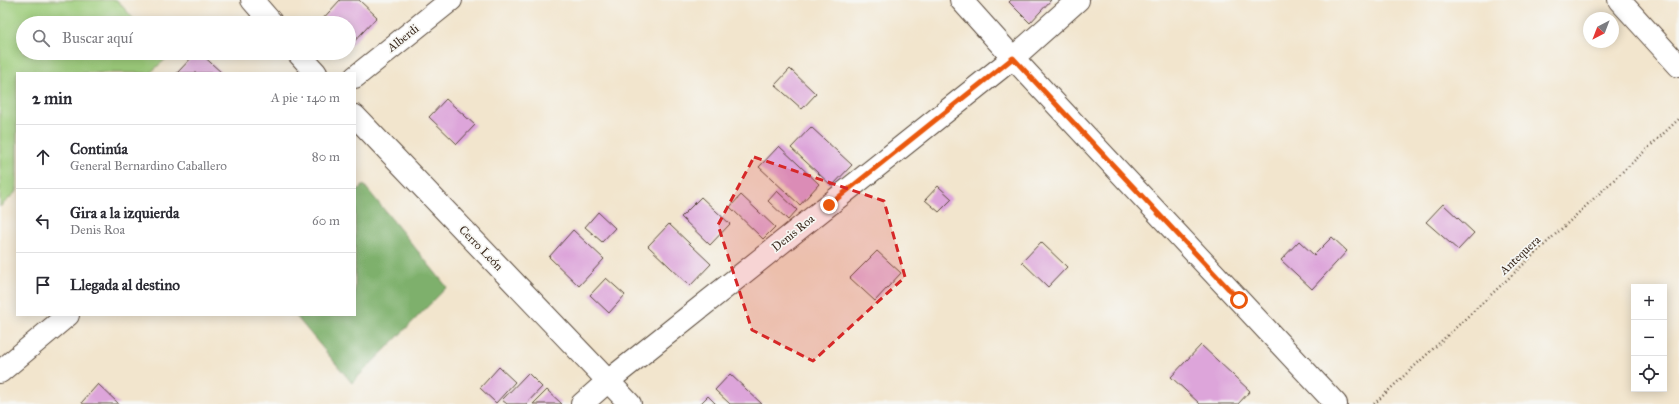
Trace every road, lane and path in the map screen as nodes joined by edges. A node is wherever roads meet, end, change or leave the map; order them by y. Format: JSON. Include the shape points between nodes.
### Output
{"nodes":[{"id":1,"x":252,"y":0,"type":"edge"},
{"id":2,"x":451,"y":0,"type":"edge"},
{"id":3,"x":961,"y":0,"type":"edge"},
{"id":4,"x":1078,"y":0,"type":"edge"},
{"id":5,"x":1619,"y":0,"type":"edge"},
{"id":6,"x":266,"y":16,"type":"edge"},
{"id":7,"x":1013,"y":58,"type":"junction"},
{"id":8,"x":304,"y":60,"type":"edge"},
{"id":9,"x":1679,"y":66,"type":"edge"},
{"id":10,"x":315,"y":72,"type":"edge"},
{"id":11,"x":356,"y":76,"type":"edge"},
{"id":12,"x":356,"y":117,"type":"edge"},
{"id":13,"x":1679,"y":119,"type":"edge"},
{"id":14,"x":67,"y":316,"type":"edge"},
{"id":15,"x":0,"y":372,"type":"edge"},
{"id":16,"x":608,"y":381,"type":"junction"},
{"id":17,"x":582,"y":404,"type":"edge"},
{"id":18,"x":630,"y":404,"type":"edge"},
{"id":19,"x":1336,"y":404,"type":"edge"},
{"id":20,"x":1374,"y":404,"type":"edge"}],
"edges":[{"from":1,"to":6,"type":"street"},
{"from":2,"to":11,"type":"street","name":"Alberdi"},
{"from":3,"to":7,"type":"street"},
{"from":4,"to":7,"type":"street","name":"Denis Roa"},
{"from":5,"to":9,"type":"street"},
{"from":7,"to":16,"type":"street","name":"Denis Roa"},
{"from":7,"to":19,"type":"street"},
{"from":8,"to":10,"type":"street"},
{"from":12,"to":16,"type":"street","name":"Cerro León"},
{"from":13,"to":20,"type":"path","name":"Antequera"},
{"from":14,"to":15,"type":"street"},
{"from":16,"to":17,"type":"street","name":"Denis Roa"},
{"from":16,"to":18,"type":"street","name":"Cerro León"}]}
